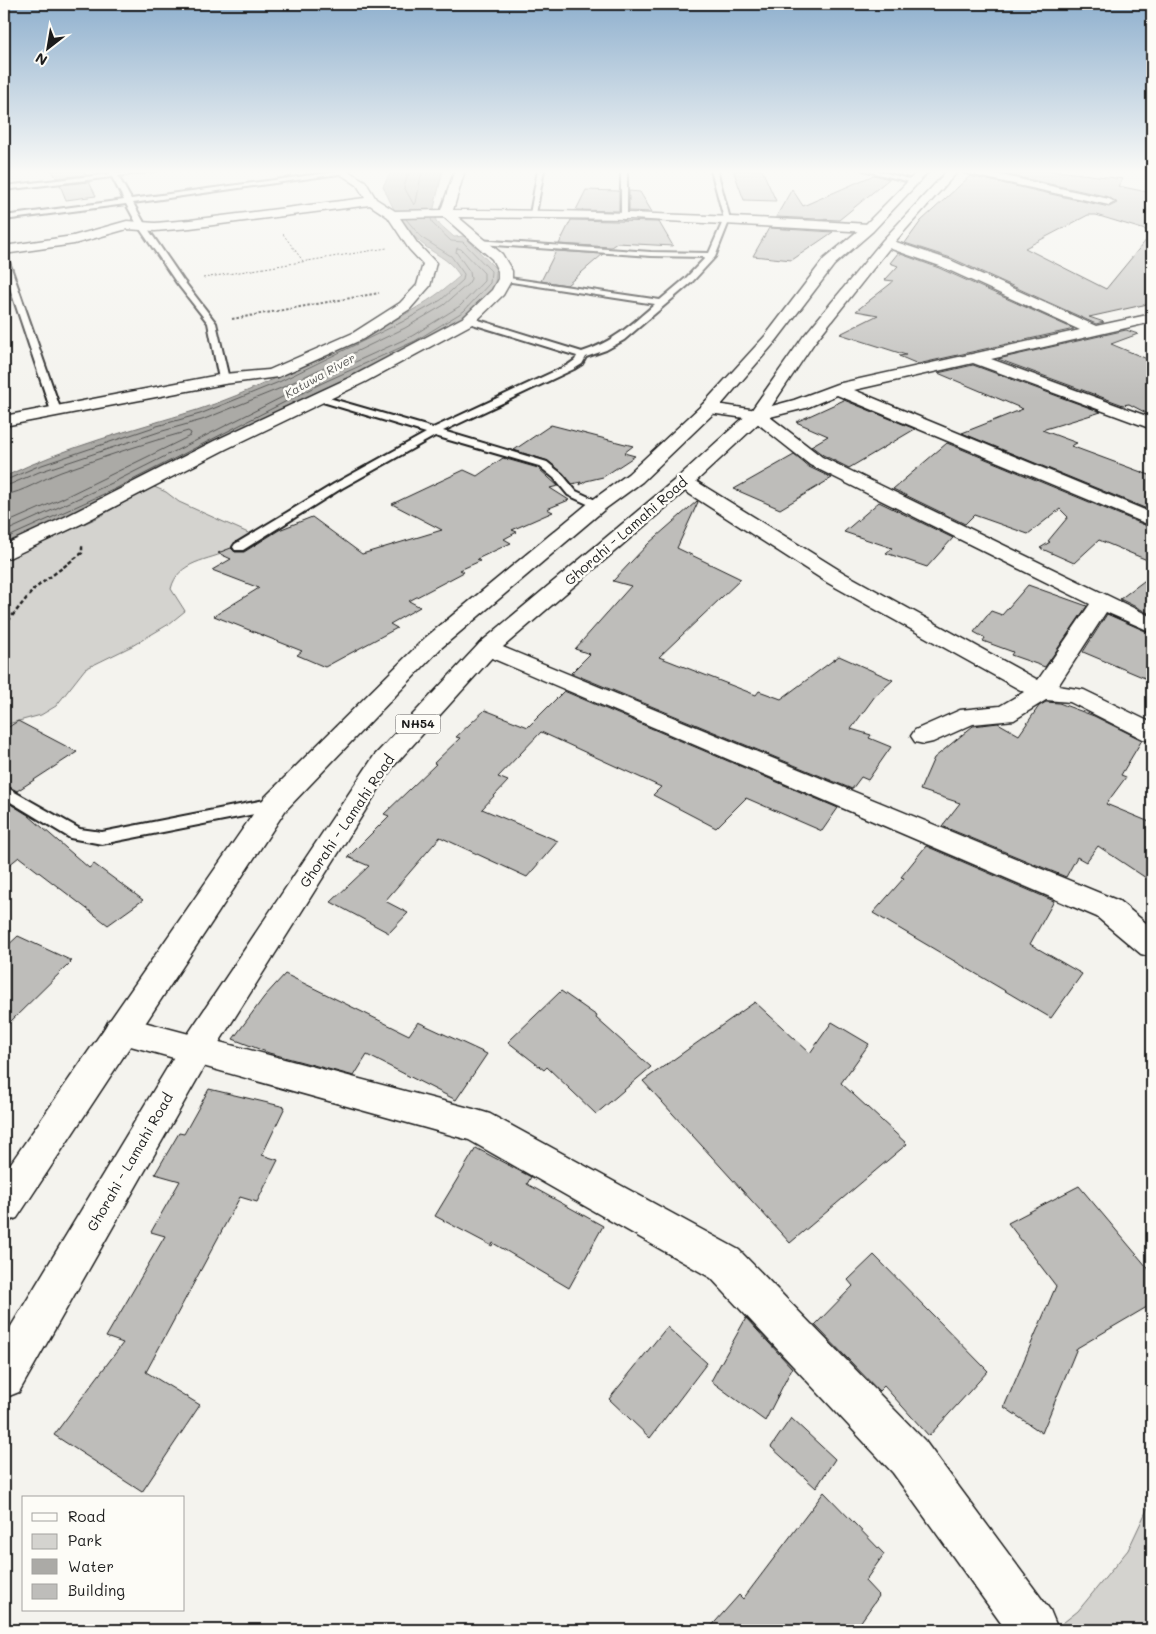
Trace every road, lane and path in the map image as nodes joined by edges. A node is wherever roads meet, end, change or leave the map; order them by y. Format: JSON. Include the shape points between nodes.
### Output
{"nodes":[{"id":1,"x":30,"y":246,"type":"edge"},
{"id":2,"x":156,"y":246,"type":"edge"},
{"id":3,"x":292,"y":246,"type":"edge"},
{"id":4,"x":411,"y":246,"type":"edge"},
{"id":5,"x":413,"y":246,"type":"edge"},
{"id":6,"x":485,"y":246,"type":"edge"},
{"id":7,"x":541,"y":246,"type":"edge"},
{"id":8,"x":716,"y":246,"type":"edge"},
{"id":9,"x":858,"y":246,"type":"edge"},
{"id":10,"x":870,"y":246,"type":"edge"},
{"id":11,"x":905,"y":246,"type":"edge"},
{"id":12,"x":4,"y":250,"type":"edge"},
{"id":13,"x":712,"y":255,"type":"junction"},
{"id":14,"x":4,"y":259,"type":"edge"},
{"id":15,"x":303,"y":262,"type":"junction"},
{"id":16,"x":505,"y":279,"type":"junction"},
{"id":17,"x":180,"y":282,"type":"junction"},
{"id":18,"x":423,"y":286,"type":"junction"},
{"id":19,"x":663,"y":303,"type":"junction"},
{"id":20,"x":1152,"y":318,"type":"edge"},
{"id":21,"x":469,"y":320,"type":"junction"},
{"id":22,"x":212,"y":323,"type":"junction"},
{"id":23,"x":1093,"y":330,"type":"junction"},
{"id":24,"x":582,"y":355,"type":"junction"},
{"id":25,"x":974,"y":358,"type":"junction"},
{"id":26,"x":224,"y":380,"type":"junction"},
{"id":27,"x":837,"y":389,"type":"junction"},
{"id":28,"x":319,"y":398,"type":"junction"},
{"id":29,"x":709,"y":408,"type":"junction"},
{"id":30,"x":56,"y":411,"type":"junction"},
{"id":31,"x":757,"y":414,"type":"junction"},
{"id":32,"x":4,"y":421,"type":"edge"},
{"id":33,"x":1152,"y":424,"type":"edge"},
{"id":34,"x":436,"y":431,"type":"junction"},
{"id":35,"x":684,"y":482,"type":"junction"},
{"id":36,"x":598,"y":505,"type":"junction"},
{"id":37,"x":74,"y":520,"type":"junction"},
{"id":38,"x":1152,"y":520,"type":"edge"},
{"id":39,"x":239,"y":547,"type":"dead end"},
{"id":40,"x":4,"y":554,"type":"edge"},
{"id":41,"x":1102,"y":602,"type":"junction"},
{"id":42,"x":1152,"y":625,"type":"edge"},
{"id":43,"x":4,"y":626,"type":"edge"},
{"id":44,"x":488,"y":648,"type":"junction"},
{"id":45,"x":1042,"y":692,"type":"junction"},
{"id":46,"x":1152,"y":733,"type":"edge"},
{"id":47,"x":924,"y":736,"type":"dead end"},
{"id":48,"x":4,"y":792,"type":"edge"},
{"id":49,"x":274,"y":804,"type":"junction"},
{"id":50,"x":1152,"y":945,"type":"edge"},
{"id":51,"x":121,"y":1030,"type":"junction"},
{"id":52,"x":196,"y":1050,"type":"junction"},
{"id":53,"x":4,"y":1205,"type":"edge"},
{"id":54,"x":4,"y":1377,"type":"edge"},
{"id":55,"x":1033,"y":1627,"type":"dead end"}],
"edges":[{"from":1,"to":12,"type":"street"},
{"from":2,"to":17,"type":"lane"},
{"from":3,"to":15,"type":"path"},
{"from":4,"to":15,"type":"path"},
{"from":5,"to":18,"type":"street","via":[[430,264]]},
{"from":6,"to":16,"type":"street","via":[[502,263]]},
{"from":7,"to":13,"type":"lane"},
{"from":8,"to":13,"type":"lane"},
{"from":9,"to":29,"type":"street","name":"Ghorahi - Lamahi Road","number":"NH54","via":[[829,262],[771,338]]},
{"from":10,"to":31,"type":"street","name":"Ghorahi - Lamahi Road","number":"NH54"},
{"from":11,"to":23,"type":"street"},
{"from":13,"to":19,"type":"lane"},
{"from":14,"to":30,"type":"lane"},
{"from":15,"to":17,"type":"path"},
{"from":16,"to":19,"type":"lane"},
{"from":16,"to":21,"type":"street","via":[[490,301]]},
{"from":17,"to":22,"type":"lane"},
{"from":18,"to":22,"type":"path"},
{"from":18,"to":26,"type":"street","via":[[405,306],[358,336],[272,374]]},
{"from":19,"to":24,"type":"lane","via":[[621,338]]},
{"from":20,"to":23,"type":"street"},
{"from":21,"to":24,"type":"lane"},
{"from":21,"to":28,"type":"street"},
{"from":22,"to":26,"type":"lane"},
{"from":23,"to":25,"type":"street"},
{"from":24,"to":34,"type":"lane","via":[[579,362],[558,374]]},
{"from":25,"to":27,"type":"street"},
{"from":25,"to":33,"type":"street"},
{"from":26,"to":30,"type":"street"},
{"from":27,"to":31,"type":"street","via":[[800,404]]},
{"from":27,"to":38,"type":"street"},
{"from":28,"to":34,"type":"lane"},
{"from":28,"to":37,"type":"street"},
{"from":29,"to":31,"type":"street"},
{"from":29,"to":36,"type":"street","name":"Ghorahi - Lamahi Road","number":"NH54","via":[[635,478]]},
{"from":30,"to":32,"type":"street"},
{"from":31,"to":35,"type":"street","name":"Ghorahi - Lamahi Road","number":"NH54"},
{"from":31,"to":41,"type":"street","via":[[816,461]]},
{"from":34,"to":36,"type":"lane","via":[[543,464],[572,493]]},
{"from":34,"to":39,"type":"lane"},
{"from":35,"to":44,"type":"street","name":"Ghorahi - Lamahi Road","number":"NH54"},
{"from":35,"to":45,"type":"street","via":[[836,578]]},
{"from":36,"to":49,"type":"street","name":"Ghorahi - Lamahi Road","number":"NH54","via":[[433,643]]},
{"from":37,"to":40,"type":"street"},
{"from":37,"to":43,"type":"path","via":[[82,552],[24,599]]},
{"from":41,"to":42,"type":"street"},
{"from":41,"to":45,"type":"street"},
{"from":44,"to":50,"type":"street","via":[[1108,910]]},
{"from":44,"to":52,"type":"street","name":"Ghorahi - Lamahi Road","number":"NH54","via":[[383,762]]},
{"from":45,"to":46,"type":"street","via":[[1075,695]]},
{"from":45,"to":47,"type":"street","via":[[1005,714],[969,716]]},
{"from":48,"to":49,"type":"lane","via":[[76,834],[102,838]]},
{"from":49,"to":51,"type":"street","name":"Ghorahi - Lamahi Road","number":"NH54"},
{"from":51,"to":52,"type":"street"},
{"from":51,"to":53,"type":"street","name":"Ghorahi - Lamahi Road","number":"NH54"},
{"from":52,"to":54,"type":"street","name":"Ghorahi - Lamahi Road","number":"NH54"},
{"from":52,"to":55,"type":"street","via":[[477,1126],[725,1264],[909,1457]]}]}
